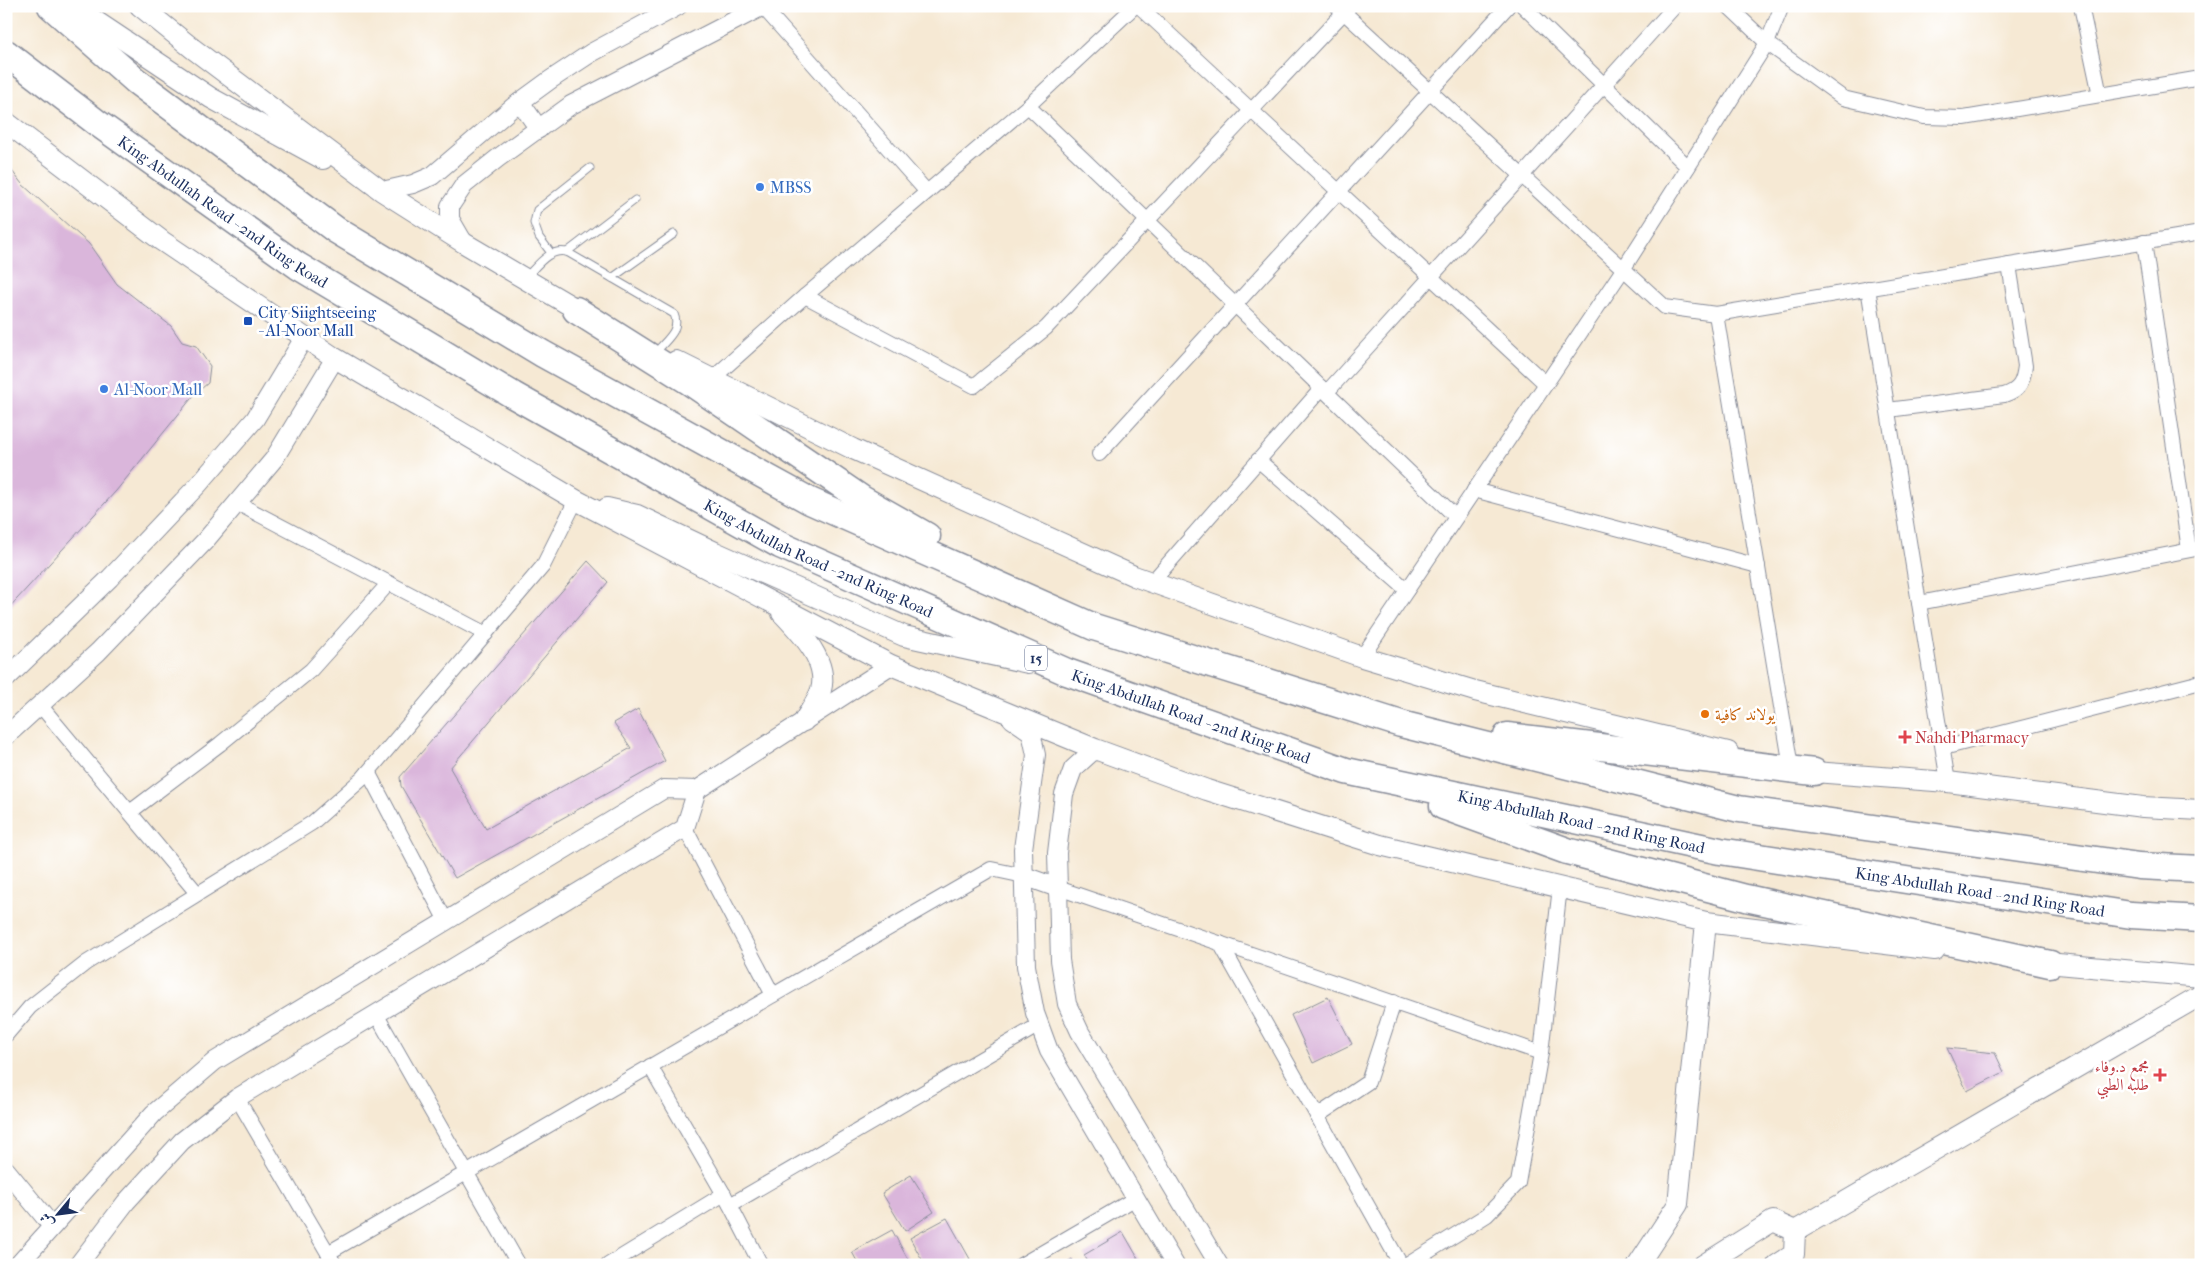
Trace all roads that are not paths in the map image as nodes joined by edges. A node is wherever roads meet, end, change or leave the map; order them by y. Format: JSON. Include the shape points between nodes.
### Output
{"nodes":[{"id":1,"x":51,"y":6,"type":"edge"},
{"id":2,"x":73,"y":6,"type":"edge"},
{"id":3,"x":140,"y":6,"type":"edge"},
{"id":4,"x":678,"y":6,"type":"edge"},
{"id":5,"x":763,"y":6,"type":"edge"},
{"id":6,"x":1137,"y":6,"type":"edge"},
{"id":7,"x":1508,"y":6,"type":"edge"},
{"id":8,"x":1523,"y":6,"type":"edge"},
{"id":9,"x":1675,"y":6,"type":"edge"},
{"id":10,"x":1728,"y":6,"type":"edge"},
{"id":11,"x":1782,"y":6,"type":"edge"},
{"id":12,"x":2081,"y":6,"type":"edge"},
{"id":13,"x":1344,"y":8,"type":"edge"},
{"id":14,"x":1767,"y":43,"type":"junction"},
{"id":15,"x":6,"y":53,"type":"edge"},
{"id":16,"x":2201,"y":78,"type":"edge"},
{"id":17,"x":1604,"y":85,"type":"junction"},
{"id":18,"x":1430,"y":91,"type":"junction"},
{"id":19,"x":2100,"y":95,"type":"junction"},
{"id":20,"x":520,"y":102,"type":"junction"},
{"id":21,"x":1028,"y":106,"type":"junction"},
{"id":22,"x":1252,"y":110,"type":"junction"},
{"id":23,"x":6,"y":122,"type":"edge"},
{"id":24,"x":539,"y":130,"type":"junction"},
{"id":25,"x":1688,"y":167,"type":"junction"},
{"id":26,"x":590,"y":168,"type":"dead end"},
{"id":27,"x":1522,"y":175,"type":"junction"},
{"id":28,"x":382,"y":191,"type":"junction"},
{"id":29,"x":927,"y":192,"type":"junction"},
{"id":30,"x":1339,"y":192,"type":"junction"},
{"id":31,"x":635,"y":200,"type":"dead end"},
{"id":32,"x":1148,"y":220,"type":"junction"},
{"id":33,"x":2201,"y":233,"type":"edge"},
{"id":34,"x":674,"y":234,"type":"dead end"},
{"id":35,"x":2144,"y":242,"type":"junction"},
{"id":36,"x":464,"y":243,"type":"junction"},
{"id":37,"x":567,"y":252,"type":"junction"},
{"id":38,"x":552,"y":253,"type":"junction"},
{"id":39,"x":2010,"y":265,"type":"junction"},
{"id":40,"x":1624,"y":268,"type":"junction"},
{"id":41,"x":1431,"y":277,"type":"junction"},
{"id":42,"x":612,"y":278,"type":"junction"},
{"id":43,"x":524,"y":279,"type":"junction"},
{"id":44,"x":1868,"y":288,"type":"junction"},
{"id":45,"x":805,"y":296,"type":"junction"},
{"id":46,"x":1235,"y":304,"type":"junction"},
{"id":47,"x":576,"y":310,"type":"junction"},
{"id":48,"x":1716,"y":314,"type":"junction"},
{"id":49,"x":304,"y":338,"type":"junction"},
{"id":50,"x":657,"y":351,"type":"junction"},
{"id":51,"x":335,"y":358,"type":"junction"},
{"id":52,"x":712,"y":379,"type":"junction"},
{"id":53,"x":1546,"y":384,"type":"junction"},
{"id":54,"x":1324,"y":390,"type":"junction"},
{"id":55,"x":1888,"y":410,"type":"junction"},
{"id":56,"x":1099,"y":454,"type":"dead end"},
{"id":57,"x":1258,"y":460,"type":"junction"},
{"id":58,"x":1474,"y":490,"type":"junction"},
{"id":59,"x":576,"y":500,"type":"junction"},
{"id":60,"x":238,"y":503,"type":"junction"},
{"id":61,"x":1456,"y":517,"type":"junction"},
{"id":62,"x":2195,"y":549,"type":"edge"},
{"id":63,"x":1758,"y":566,"type":"junction"},
{"id":64,"x":389,"y":582,"type":"junction"},
{"id":65,"x":1152,"y":582,"type":"junction"},
{"id":66,"x":1407,"y":590,"type":"junction"},
{"id":67,"x":772,"y":602,"type":"junction"},
{"id":68,"x":1919,"y":603,"type":"junction"},
{"id":69,"x":1094,"y":627,"type":"junction"},
{"id":70,"x":486,"y":634,"type":"junction"},
{"id":71,"x":1362,"y":657,"type":"junction"},
{"id":72,"x":891,"y":664,"type":"junction"},
{"id":73,"x":1067,"y":672,"type":"junction"},
{"id":74,"x":6,"y":679,"type":"edge"},
{"id":75,"x":2201,"y":682,"type":"edge"},
{"id":76,"x":40,"y":705,"type":"junction"},
{"id":77,"x":1003,"y":712,"type":"junction"},
{"id":78,"x":804,"y":721,"type":"junction"},
{"id":79,"x":1401,"y":724,"type":"junction"},
{"id":80,"x":6,"y":736,"type":"edge"},
{"id":81,"x":1943,"y":748,"type":"junction"},
{"id":82,"x":1095,"y":749,"type":"junction"},
{"id":83,"x":1803,"y":770,"type":"junction"},
{"id":84,"x":1346,"y":771,"type":"junction"},
{"id":85,"x":368,"y":772,"type":"junction"},
{"id":86,"x":1948,"y":782,"type":"junction"},
{"id":87,"x":696,"y":790,"type":"junction"},
{"id":88,"x":2201,"y":810,"type":"edge"},
{"id":89,"x":130,"y":812,"type":"junction"},
{"id":90,"x":685,"y":828,"type":"junction"},
{"id":91,"x":2201,"y":870,"type":"edge"},
{"id":92,"x":1024,"y":876,"type":"junction"},
{"id":93,"x":1058,"y":888,"type":"junction"},
{"id":94,"x":1560,"y":888,"type":"junction"},
{"id":95,"x":197,"y":893,"type":"junction"},
{"id":96,"x":2201,"y":919,"type":"edge"},
{"id":97,"x":446,"y":921,"type":"junction"},
{"id":98,"x":1706,"y":922,"type":"junction"},
{"id":99,"x":1220,"y":943,"type":"junction"},
{"id":100,"x":2050,"y":964,"type":"junction"},
{"id":101,"x":2201,"y":977,"type":"edge"},
{"id":102,"x":2201,"y":994,"type":"edge"},
{"id":103,"x":773,"y":995,"type":"junction"},
{"id":104,"x":1394,"y":1002,"type":"junction"},
{"id":105,"x":376,"y":1014,"type":"junction"},
{"id":106,"x":1039,"y":1025,"type":"junction"},
{"id":107,"x":6,"y":1036,"type":"edge"},
{"id":108,"x":1541,"y":1052,"type":"junction"},
{"id":109,"x":650,"y":1066,"type":"junction"},
{"id":110,"x":237,"y":1098,"type":"junction"},
{"id":111,"x":1317,"y":1116,"type":"junction"},
{"id":112,"x":6,"y":1170,"type":"edge"},
{"id":113,"x":467,"y":1173,"type":"junction"},
{"id":114,"x":1136,"y":1198,"type":"junction"},
{"id":115,"x":727,"y":1200,"type":"junction"},
{"id":116,"x":52,"y":1226,"type":"junction"},
{"id":117,"x":1795,"y":1231,"type":"junction"},
{"id":118,"x":332,"y":1259,"type":"edge"},
{"id":119,"x":18,"y":1265,"type":"edge"},
{"id":120,"x":78,"y":1265,"type":"edge"},
{"id":121,"x":519,"y":1265,"type":"edge"},
{"id":122,"x":608,"y":1265,"type":"edge"},
{"id":123,"x":761,"y":1265,"type":"edge"},
{"id":124,"x":1021,"y":1265,"type":"edge"},
{"id":125,"x":1175,"y":1265,"type":"edge"},
{"id":126,"x":1219,"y":1265,"type":"edge"},
{"id":127,"x":1401,"y":1265,"type":"edge"},
{"id":128,"x":1407,"y":1265,"type":"edge"},
{"id":129,"x":1638,"y":1265,"type":"edge"},
{"id":130,"x":1703,"y":1265,"type":"edge"},
{"id":131,"x":1776,"y":1265,"type":"edge"}],
"edges":[{"from":1,"to":69,"type":"highway","via":[[136,81],[336,230],[534,349],[810,501]]},
{"from":2,"to":28,"type":"main road","via":[[211,98]]},
{"from":3,"to":28,"type":"main road"},
{"from":4,"to":20,"type":"street","via":[[591,53]]},
{"from":5,"to":24,"type":"street","via":[[571,105]]},
{"from":5,"to":29,"type":"street"},
{"from":6,"to":21,"type":"street"},
{"from":6,"to":22,"type":"street"},
{"from":7,"to":18,"type":"street"},
{"from":8,"to":17,"type":"street"},
{"from":9,"to":17,"type":"street"},
{"from":10,"to":14,"type":"street"},
{"from":11,"to":14,"type":"street"},
{"from":12,"to":19,"type":"street"},
{"from":13,"to":18,"type":"street"},
{"from":13,"to":22,"type":"street"},
{"from":14,"to":19,"type":"street","via":[[1843,98],[1924,117],[1964,118]]},
{"from":14,"to":25,"type":"street"},
{"from":15,"to":73,"type":"highway","name":"King Abdullah Road - 2nd Ring Road","number":"15","via":[[96,122],[298,266],[513,395],[780,545]]},
{"from":16,"to":19,"type":"street"},
{"from":17,"to":25,"type":"street"},
{"from":17,"to":27,"type":"street"},
{"from":18,"to":27,"type":"street"},
{"from":18,"to":30,"type":"street"},
{"from":20,"to":24,"type":"street"},
{"from":20,"to":28,"type":"street","via":[[432,176]]},
{"from":21,"to":29,"type":"street"},
{"from":21,"to":32,"type":"street"},
{"from":22,"to":30,"type":"street"},
{"from":22,"to":32,"type":"street"},
{"from":23,"to":49,"type":"main road","via":[[162,241]]},
{"from":24,"to":36,"type":"street","via":[[464,185],[450,206],[450,219]]},
{"from":25,"to":40,"type":"street"},
{"from":26,"to":38,"type":"lane","via":[[537,210],[534,222],[539,237]]},
{"from":27,"to":40,"type":"street"},
{"from":27,"to":41,"type":"street"},
{"from":28,"to":36,"type":"main road"},
{"from":29,"to":45,"type":"street"},
{"from":30,"to":41,"type":"street"},
{"from":30,"to":46,"type":"street"},
{"from":31,"to":37,"type":"lane"},
{"from":32,"to":45,"type":"street","via":[[1046,328],[974,386]]},
{"from":32,"to":46,"type":"street"},
{"from":33,"to":35,"type":"street"},
{"from":34,"to":42,"type":"lane"},
{"from":35,"to":39,"type":"street"},
{"from":35,"to":62,"type":"street"},
{"from":36,"to":43,"type":"main road"},
{"from":37,"to":38,"type":"lane"},
{"from":37,"to":42,"type":"lane"},
{"from":38,"to":43,"type":"lane"},
{"from":39,"to":44,"type":"street"},
{"from":39,"to":55,"type":"street","via":[[2025,366],[2019,388],[2004,395]]},
{"from":40,"to":48,"type":"street","via":[[1665,307]]},
{"from":40,"to":53,"type":"street"},
{"from":41,"to":53,"type":"street"},
{"from":41,"to":54,"type":"street"},
{"from":42,"to":50,"type":"lane","via":[[674,314],[676,329]]},
{"from":43,"to":47,"type":"main road"},
{"from":44,"to":48,"type":"street"},
{"from":44,"to":55,"type":"street"},
{"from":45,"to":52,"type":"street"},
{"from":46,"to":54,"type":"street"},
{"from":46,"to":56,"type":"street"},
{"from":47,"to":50,"type":"main road"},
{"from":47,"to":69,"type":"highway","via":[[690,382],[862,499]]},
{"from":48,"to":63,"type":"street"},
{"from":49,"to":51,"type":"main road"},
{"from":49,"to":74,"type":"street","via":[[255,419],[204,478],[110,578]]},
{"from":50,"to":52,"type":"main road"},
{"from":51,"to":59,"type":"main road"},
{"from":51,"to":60,"type":"street","via":[[274,459]]},
{"from":52,"to":65,"type":"main road","via":[[853,449]]},
{"from":53,"to":58,"type":"street"},
{"from":54,"to":57,"type":"street"},
{"from":54,"to":61,"type":"street"},
{"from":55,"to":68,"type":"street"},
{"from":57,"to":65,"type":"street"},
{"from":57,"to":66,"type":"street"},
{"from":58,"to":61,"type":"street"},
{"from":58,"to":63,"type":"street"},
{"from":59,"to":67,"type":"main road"},
{"from":59,"to":70,"type":"street","via":[[543,566]]},
{"from":59,"to":73,"type":"main road","via":[[636,515],[904,636]]},
{"from":60,"to":64,"type":"street"},
{"from":60,"to":76,"type":"street","via":[[98,652]]},
{"from":61,"to":66,"type":"street"},
{"from":62,"to":68,"type":"street"},
{"from":63,"to":83,"type":"street"},
{"from":64,"to":70,"type":"street"},
{"from":64,"to":89,"type":"street","via":[[311,670]]},
{"from":65,"to":71,"type":"main road"},
{"from":66,"to":71,"type":"street"},
{"from":67,"to":72,"type":"main road"},
{"from":67,"to":78,"type":"main road","via":[[805,638],[822,669],[821,690]]},
{"from":68,"to":81,"type":"street"},
{"from":69,"to":79,"type":"highway"},
{"from":70,"to":85,"type":"street"},
{"from":71,"to":83,"type":"main road","via":[[1475,692]]},
{"from":72,"to":77,"type":"main road"},
{"from":72,"to":78,"type":"street"},
{"from":73,"to":84,"type":"highway","name":"King Abdullah Road - 2nd Ring Road","number":"15"},
{"from":75,"to":81,"type":"street"},
{"from":76,"to":80,"type":"street"},
{"from":76,"to":89,"type":"street"},
{"from":77,"to":82,"type":"main road"},
{"from":77,"to":92,"type":"street","via":[[1031,732],[1036,756],[1023,849]]},
{"from":78,"to":87,"type":"street"},
{"from":79,"to":83,"type":"highway"},
{"from":79,"to":91,"type":"highway","via":[[1739,809],[2139,866]]},
{"from":81,"to":86,"type":"street"},
{"from":82,"to":93,"type":"street","via":[[1073,769],[1064,794],[1057,854]]},
{"from":82,"to":94,"type":"main road","via":[[1207,790],[1380,845]]},
{"from":83,"to":86,"type":"main road"},
{"from":84,"to":96,"type":"highway","name":"King Abdullah Road - 2nd Ring Road","number":"15","via":[[1720,852],[2131,915]]},
{"from":84,"to":100,"type":"highway","via":[[1567,851],[1746,898]]},
{"from":85,"to":95,"type":"street","via":[[312,823]]},
{"from":85,"to":97,"type":"street"},
{"from":86,"to":88,"type":"main road"},
{"from":87,"to":90,"type":"street"},
{"from":87,"to":97,"type":"street","via":[[664,789]]},
{"from":89,"to":95,"type":"street"},
{"from":90,"to":103,"type":"street"},
{"from":90,"to":105,"type":"street"},
{"from":92,"to":93,"type":"street"},
{"from":92,"to":103,"type":"street","via":[[991,869]]},
{"from":92,"to":106,"type":"street","via":[[1026,966]]},
{"from":93,"to":99,"type":"street"},
{"from":93,"to":126,"type":"street","via":[[1060,960],[1067,1004],[1080,1032]]},
{"from":94,"to":98,"type":"main road"},
{"from":94,"to":108,"type":"street"},
{"from":95,"to":107,"type":"street","via":[[86,963],[30,1007]]},
{"from":97,"to":116,"type":"street","via":[[215,1061],[154,1113]]},
{"from":98,"to":100,"type":"main road"},
{"from":98,"to":129,"type":"main road","via":[[1678,1204]]},
{"from":99,"to":104,"type":"street"},
{"from":99,"to":111,"type":"street"},
{"from":100,"to":101,"type":"main road"},
{"from":102,"to":117,"type":"main road"},
{"from":103,"to":109,"type":"street"},
{"from":104,"to":108,"type":"street"},
{"from":104,"to":111,"type":"street","via":[[1368,1082]]},
{"from":105,"to":110,"type":"street"},
{"from":105,"to":113,"type":"street"},
{"from":106,"to":114,"type":"street","via":[[1049,1051]]},
{"from":106,"to":115,"type":"street"},
{"from":108,"to":128,"type":"street","via":[[1518,1183],[1486,1215]]},
{"from":109,"to":113,"type":"street"},
{"from":109,"to":115,"type":"street"},
{"from":110,"to":118,"type":"street"},
{"from":110,"to":120,"type":"street","via":[[182,1141],[126,1202]]},
{"from":111,"to":127,"type":"street"},
{"from":112,"to":116,"type":"street"},
{"from":113,"to":118,"type":"street"},
{"from":113,"to":121,"type":"street"},
{"from":114,"to":124,"type":"street"},
{"from":114,"to":125,"type":"street"},
{"from":115,"to":122,"type":"street"},
{"from":115,"to":123,"type":"street"},
{"from":116,"to":119,"type":"street"},
{"from":117,"to":130,"type":"main road","via":[[1773,1221]]},
{"from":117,"to":131,"type":"main road","via":[[1794,1254]]}]}
